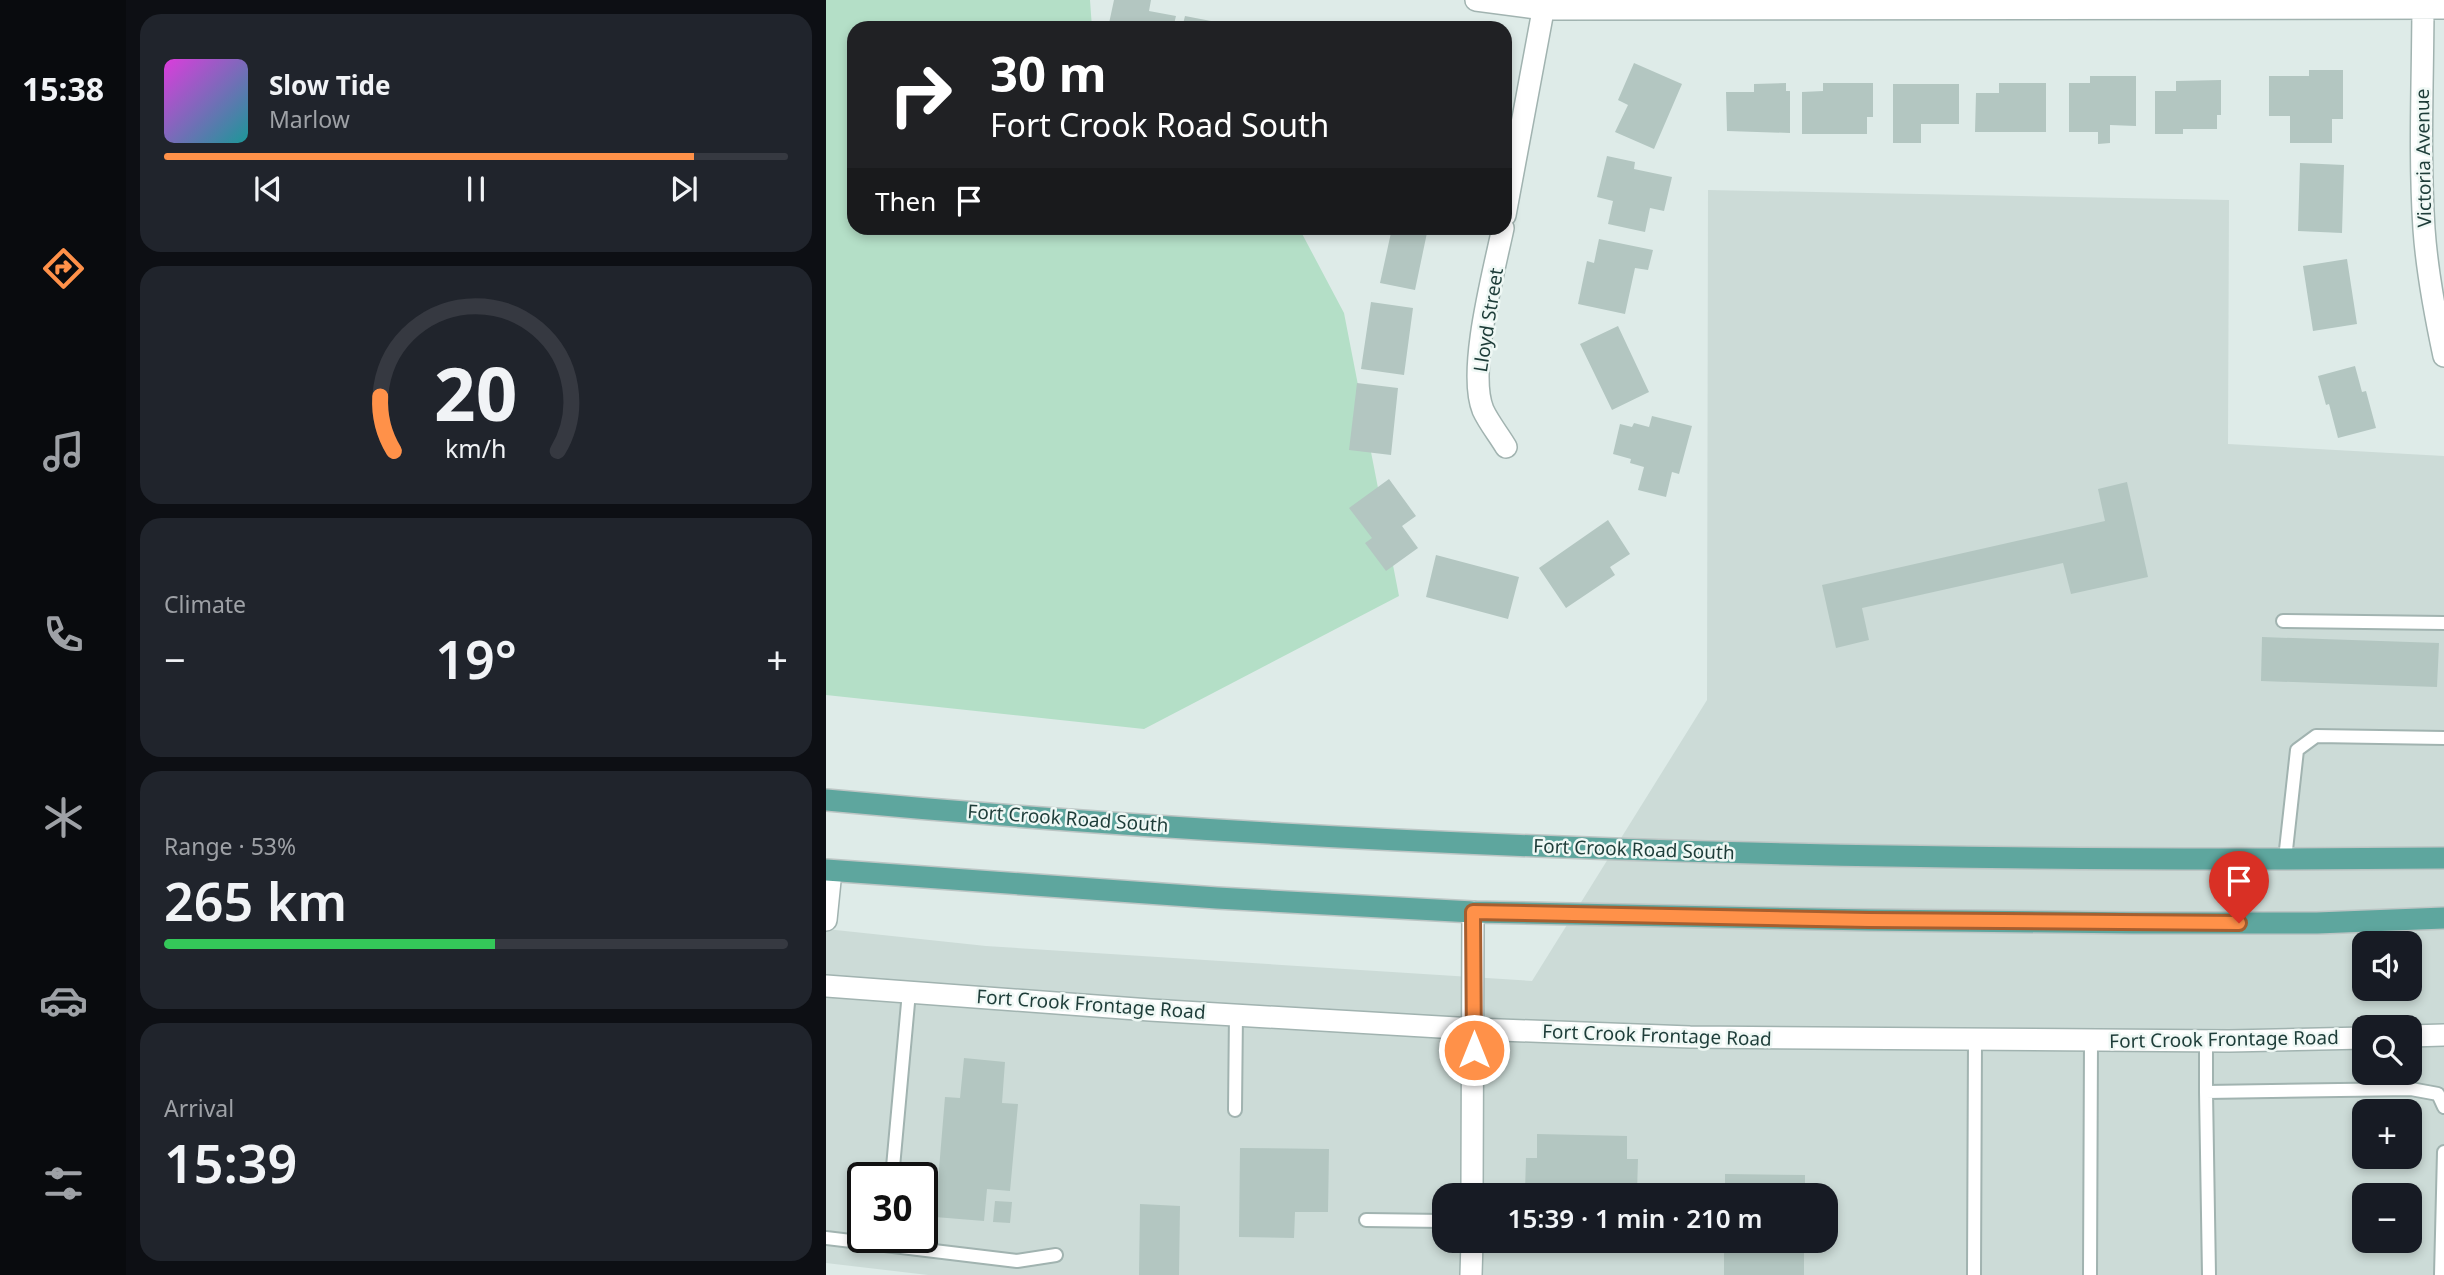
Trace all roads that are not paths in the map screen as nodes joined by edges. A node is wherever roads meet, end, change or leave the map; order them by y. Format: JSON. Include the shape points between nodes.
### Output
{"nodes":[{"id":1,"x":1476,"y":0,"type":"edge"},
{"id":2,"x":1994,"y":4,"type":"edge"},
{"id":3,"x":2423,"y":4,"type":"edge"},
{"id":4,"x":1545,"y":5,"type":"edge"},
{"id":5,"x":2444,"y":8,"type":"edge"},
{"id":6,"x":1512,"y":178,"type":"edge"},
{"id":7,"x":1502,"y":235,"type":"edge"},
{"id":8,"x":2444,"y":356,"type":"edge"},
{"id":9,"x":1506,"y":447,"type":"dead end"},
{"id":10,"x":2283,"y":621,"type":"dead end"},
{"id":11,"x":2444,"y":623,"type":"edge"},
{"id":12,"x":2444,"y":738,"type":"edge"},
{"id":13,"x":826,"y":800,"type":"edge"},
{"id":14,"x":2444,"y":858,"type":"edge"},
{"id":15,"x":2285,"y":859,"type":"junction"},
{"id":16,"x":828,"y":871,"type":"edge"},
{"id":17,"x":1473,"y":912,"type":"junction"},
{"id":18,"x":2444,"y":918,"type":"edge"},
{"id":19,"x":826,"y":920,"type":"edge"},
{"id":20,"x":826,"y":986,"type":"edge"},
{"id":21,"x":909,"y":992,"type":"junction"},
{"id":22,"x":1236,"y":1013,"type":"junction"},
{"id":23,"x":1474,"y":1029,"type":"junction"},
{"id":24,"x":2444,"y":1035,"type":"edge"},
{"id":25,"x":2422,"y":1036,"type":"edge"},
{"id":26,"x":2352,"y":1038,"type":"edge"},
{"id":27,"x":1975,"y":1040,"type":"junction"},
{"id":28,"x":2091,"y":1041,"type":"junction"},
{"id":29,"x":2206,"y":1041,"type":"junction"},
{"id":30,"x":2206,"y":1092,"type":"junction"},
{"id":31,"x":2444,"y":1107,"type":"edge"},
{"id":32,"x":1235,"y":1110,"type":"dead end"},
{"id":33,"x":2444,"y":1152,"type":"edge"},
{"id":34,"x":893,"y":1162,"type":"edge"},
{"id":35,"x":1472,"y":1183,"type":"edge"},
{"id":36,"x":1366,"y":1220,"type":"dead end"},
{"id":37,"x":1432,"y":1221,"type":"edge"},
{"id":38,"x":826,"y":1238,"type":"edge"},
{"id":39,"x":847,"y":1239,"type":"edge"},
{"id":40,"x":938,"y":1249,"type":"edge"},
{"id":41,"x":1472,"y":1253,"type":"edge"},
{"id":42,"x":1056,"y":1255,"type":"dead end"},
{"id":43,"x":1471,"y":1275,"type":"edge"},
{"id":44,"x":1974,"y":1275,"type":"edge"},
{"id":45,"x":2090,"y":1275,"type":"edge"},
{"id":46,"x":2209,"y":1275,"type":"edge"},
{"id":47,"x":2441,"y":1275,"type":"edge"}],
"edges":[{"from":1,"to":4,"type":"street"},
{"from":2,"to":3,"type":"street"},
{"from":2,"to":4,"type":"street"},
{"from":3,"to":5,"type":"street"},
{"from":3,"to":8,"type":"street","name":"Victoria Avenue","via":[[2424,232]]},
{"from":4,"to":6,"type":"street"},
{"from":7,"to":9,"type":"street","name":"Lloyd Street","via":[[1478,379],[1483,409]]},
{"from":10,"to":11,"type":"lane"},
{"from":12,"to":15,"type":"lane","via":[[2316,736],[2297,750]]},
{"from":13,"to":15,"type":"main road","name":"Fort Crook Road South","via":[[1267,832],[1662,851]]},
{"from":14,"to":15,"type":"main road","name":"Fort Crook Road South"},
{"from":16,"to":17,"type":"main road"},
{"from":16,"to":19,"type":"street"},
{"from":17,"to":18,"type":"main road","via":[[2120,923]]},
{"from":17,"to":23,"type":"street"},
{"from":20,"to":21,"type":"street","name":"Fort Crook Frontage Road"},
{"from":21,"to":22,"type":"street","name":"Fort Crook Frontage Road"},
{"from":21,"to":34,"type":"lane"},
{"from":22,"to":23,"type":"street","name":"Fort Crook Frontage Road"},
{"from":22,"to":32,"type":"lane"},
{"from":23,"to":27,"type":"street","name":"Fort Crook Frontage Road"},
{"from":23,"to":35,"type":"street"},
{"from":24,"to":25,"type":"street"},
{"from":26,"to":29,"type":"street","name":"Fort Crook Frontage Road"},
{"from":27,"to":28,"type":"street","name":"Fort Crook Frontage Road"},
{"from":27,"to":44,"type":"lane"},
{"from":28,"to":29,"type":"street","name":"Fort Crook Frontage Road"},
{"from":28,"to":45,"type":"lane"},
{"from":29,"to":30,"type":"lane"},
{"from":30,"to":31,"type":"lane","via":[[2411,1089],[2438,1094]]},
{"from":30,"to":46,"type":"lane"},
{"from":33,"to":47,"type":"lane"},
{"from":36,"to":37,"type":"lane"},
{"from":38,"to":39,"type":"lane"},
{"from":40,"to":42,"type":"lane","via":[[1017,1261]]},
{"from":41,"to":43,"type":"street"}]}
